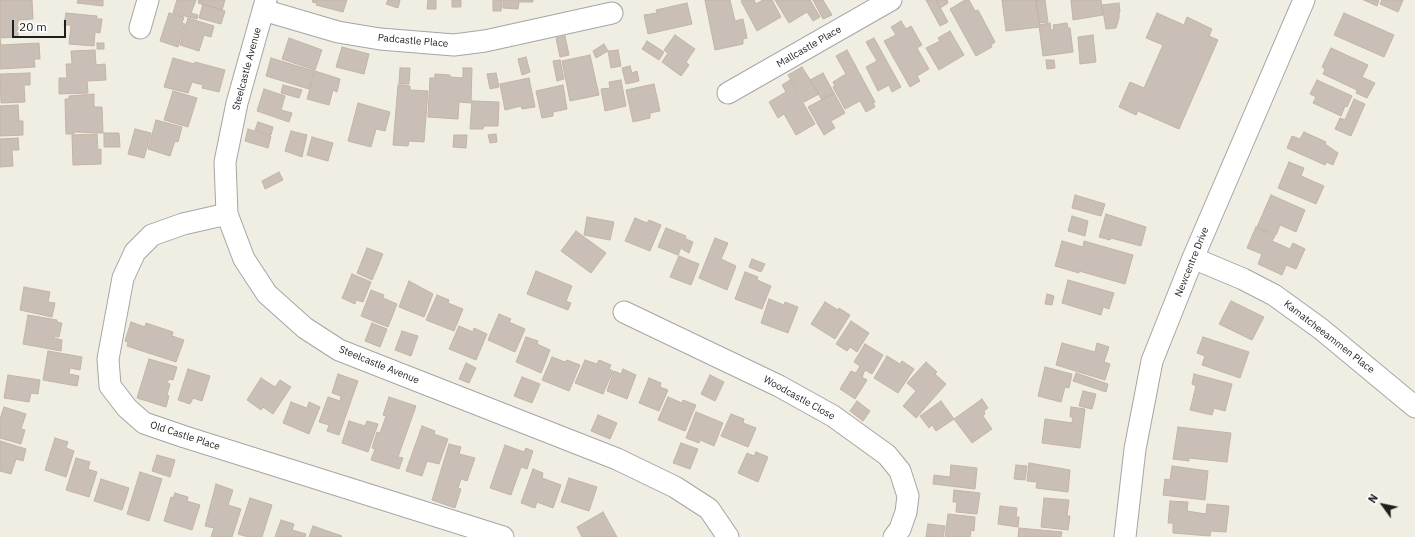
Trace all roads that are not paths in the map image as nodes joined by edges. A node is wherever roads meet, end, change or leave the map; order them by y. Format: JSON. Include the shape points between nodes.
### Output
{"nodes":[{"id":1,"x":148,"y":0,"type":"edge"},
{"id":2,"x":891,"y":0,"type":"edge"},
{"id":3,"x":1304,"y":0,"type":"edge"},
{"id":4,"x":265,"y":5,"type":"edge"},
{"id":5,"x":612,"y":13,"type":"dead end"},
{"id":6,"x":140,"y":28,"type":"dead end"},
{"id":7,"x":728,"y":93,"type":"dead end"},
{"id":8,"x":227,"y":214,"type":"junction"},
{"id":9,"x":1193,"y":258,"type":"junction"},
{"id":10,"x":624,"y":312,"type":"dead end"},
{"id":11,"x":1415,"y":407,"type":"edge"},
{"id":12,"x":503,"y":537,"type":"edge"},
{"id":13,"x":728,"y":537,"type":"edge"},
{"id":14,"x":894,"y":537,"type":"edge"},
{"id":15,"x":1125,"y":537,"type":"edge"}],
"edges":[{"from":1,"to":6,"type":"street"},
{"from":2,"to":7,"type":"street","name":"Mallcastle Place"},
{"from":3,"to":9,"type":"street","name":"Newcentre Drive"},
{"from":4,"to":5,"type":"street","name":"Padcastle Place","via":[[338,32],[380,39],[454,45],[486,41]]},
{"from":4,"to":8,"type":"street","name":"Steelcastle Avenue","via":[[237,103],[225,162]]},
{"from":8,"to":12,"type":"street","name":"Old Castle Place","via":[[183,224],[152,235],[135,252],[123,278],[108,358],[110,386],[127,408],[144,423]]},
{"from":8,"to":13,"type":"street","name":"Steelcastle Avenue","via":[[244,260],[267,294],[305,328],[339,350],[617,459],[675,487],[709,509]]},
{"from":9,"to":11,"type":"street","name":"Kamatcheeammen Place","via":[[1274,295],[1321,329]]},
{"from":9,"to":15,"type":"street","name":"Newcentre Drive","via":[[1152,361],[1135,449]]},
{"from":10,"to":14,"type":"street","name":"Woodcastle Close","via":[[780,386],[833,416],[887,455],[900,471],[908,496],[906,512]]}]}
